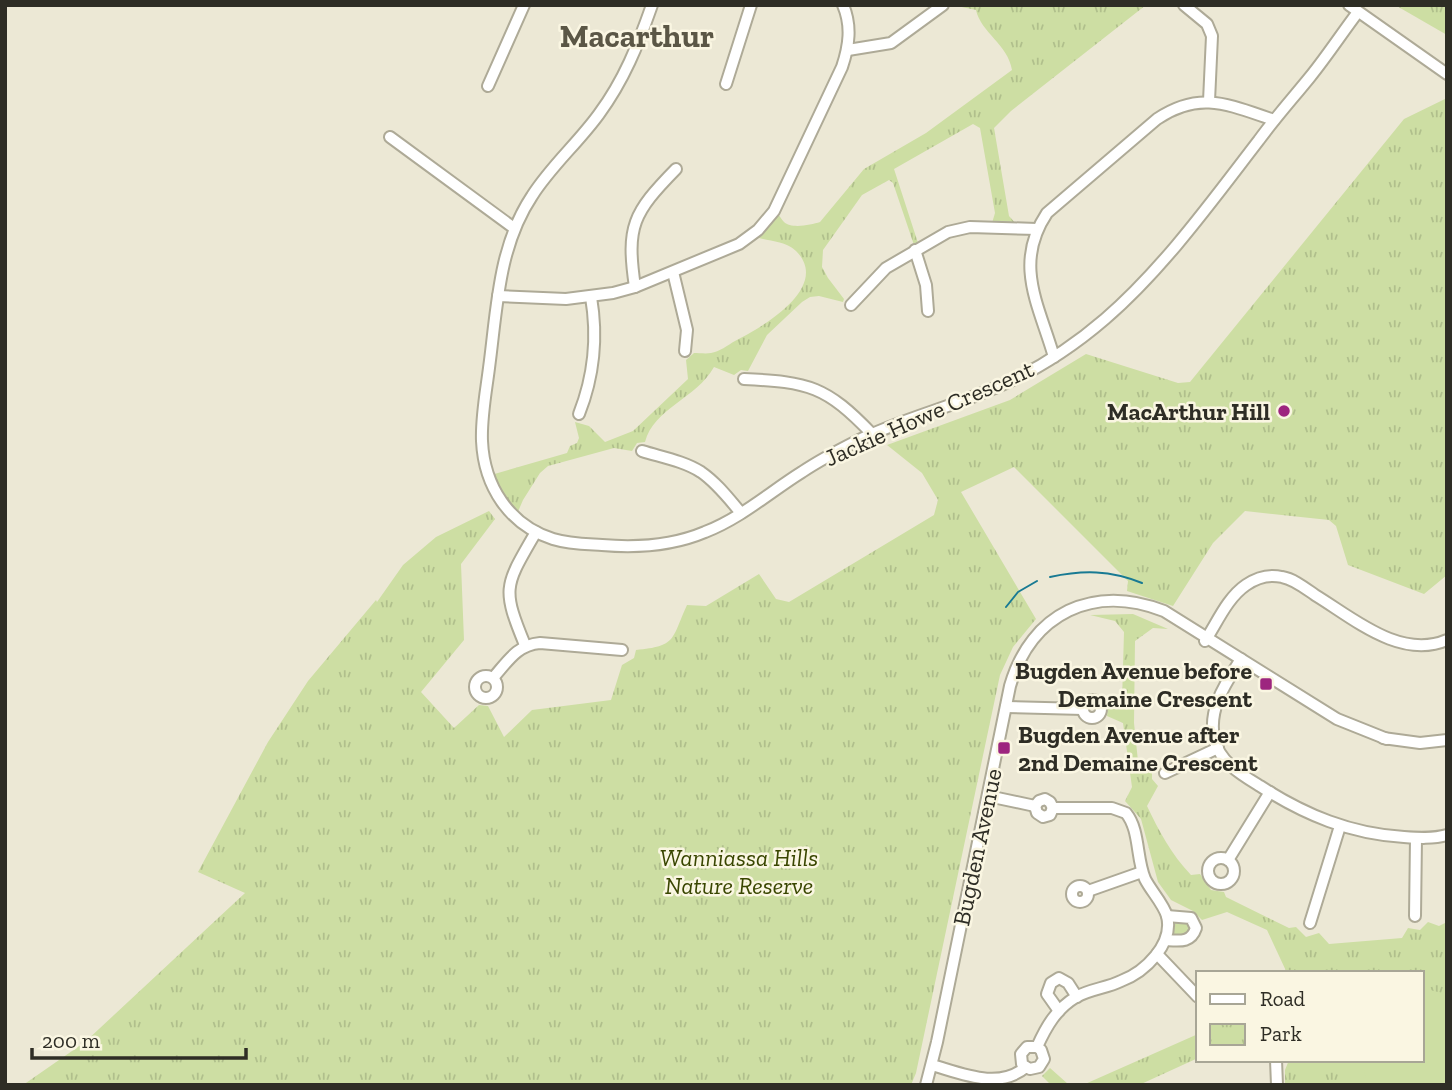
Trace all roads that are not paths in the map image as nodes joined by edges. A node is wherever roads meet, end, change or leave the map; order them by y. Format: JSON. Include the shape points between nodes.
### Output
{"nodes":[{"id":1,"x":524,"y":5,"type":"edge"},
{"id":2,"x":652,"y":5,"type":"edge"},
{"id":3,"x":751,"y":5,"type":"edge"},
{"id":4,"x":843,"y":5,"type":"edge"},
{"id":5,"x":943,"y":5,"type":"edge"},
{"id":6,"x":1184,"y":5,"type":"edge"},
{"id":7,"x":1354,"y":8,"type":"edge"},
{"id":8,"x":848,"y":50,"type":"junction"},
{"id":9,"x":1447,"y":74,"type":"edge"},
{"id":10,"x":726,"y":84,"type":"dead end"},
{"id":11,"x":488,"y":86,"type":"dead end"},
{"id":12,"x":1209,"y":102,"type":"junction"},
{"id":13,"x":1274,"y":120,"type":"junction"},
{"id":14,"x":390,"y":136,"type":"dead end"},
{"id":15,"x":676,"y":169,"type":"dead end"},
{"id":16,"x":514,"y":228,"type":"junction"},
{"id":17,"x":1037,"y":229,"type":"junction"},
{"id":18,"x":915,"y":250,"type":"junction"},
{"id":19,"x":673,"y":272,"type":"junction"},
{"id":20,"x":635,"y":287,"type":"junction"},
{"id":21,"x":498,"y":296,"type":"junction"},
{"id":22,"x":591,"y":297,"type":"junction"},
{"id":23,"x":851,"y":305,"type":"dead end"},
{"id":24,"x":928,"y":312,"type":"dead end"},
{"id":25,"x":685,"y":351,"type":"dead end"},
{"id":26,"x":1054,"y":357,"type":"junction"},
{"id":27,"x":744,"y":379,"type":"dead end"},
{"id":28,"x":579,"y":414,"type":"dead end"},
{"id":29,"x":872,"y":434,"type":"junction"},
{"id":30,"x":642,"y":451,"type":"dead end"},
{"id":31,"x":741,"y":513,"type":"junction"},
{"id":32,"x":536,"y":532,"type":"junction"},
{"id":33,"x":1206,"y":640,"type":"junction"},
{"id":34,"x":1447,"y":640,"type":"edge"},
{"id":35,"x":525,"y":645,"type":"junction"},
{"id":36,"x":622,"y":650,"type":"dead end"},
{"id":37,"x":1240,"y":661,"type":"junction"},
{"id":38,"x":493,"y":678,"type":"dead end"},
{"id":39,"x":1006,"y":707,"type":"junction"},
{"id":40,"x":1083,"y":709,"type":"dead end"},
{"id":41,"x":1447,"y":740,"type":"edge"},
{"id":42,"x":1218,"y":748,"type":"junction"},
{"id":43,"x":1165,"y":774,"type":"dead end"},
{"id":44,"x":1270,"y":792,"type":"junction"},
{"id":45,"x":988,"y":796,"type":"junction"},
{"id":46,"x":1340,"y":826,"type":"junction"},
{"id":47,"x":1447,"y":835,"type":"edge"},
{"id":48,"x":1416,"y":838,"type":"junction"},
{"id":49,"x":1228,"y":860,"type":"dead end"},
{"id":50,"x":1142,"y":872,"type":"junction"},
{"id":51,"x":1088,"y":891,"type":"dead end"},
{"id":52,"x":1167,"y":916,"type":"junction"},
{"id":53,"x":1415,"y":916,"type":"dead end"},
{"id":54,"x":1310,"y":923,"type":"dead end"},
{"id":55,"x":1166,"y":940,"type":"junction"},
{"id":56,"x":1157,"y":954,"type":"junction"},
{"id":57,"x":1196,"y":995,"type":"edge"},
{"id":58,"x":1077,"y":996,"type":"junction"},
{"id":59,"x":1059,"y":1011,"type":"junction"},
{"id":60,"x":1037,"y":1047,"type":"junction"},
{"id":61,"x":1276,"y":1062,"type":"edge"},
{"id":62,"x":932,"y":1066,"type":"junction"},
{"id":63,"x":1026,"y":1067,"type":"junction"},
{"id":64,"x":926,"y":1085,"type":"edge"},
{"id":65,"x":1277,"y":1085,"type":"edge"}],
"edges":[{"from":1,"to":11,"type":"street"},
{"from":2,"to":16,"type":"street","name":"Jackie Howe Crescent","via":[[618,87],[534,193]]},
{"from":3,"to":10,"type":"street"},
{"from":4,"to":8,"type":"street","via":[[849,26]]},
{"from":5,"to":8,"type":"street","via":[[891,43]]},
{"from":6,"to":12,"type":"street","via":[[1199,15],[1212,36]]},
{"from":7,"to":9,"type":"street"},
{"from":7,"to":13,"type":"street","name":"Jackie Howe Crescent","via":[[1311,77]]},
{"from":8,"to":19,"type":"street","via":[[769,218],[739,244]]},
{"from":12,"to":13,"type":"street"},
{"from":12,"to":17,"type":"street","via":[[1189,103],[1157,119],[1055,205]]},
{"from":13,"to":26,"type":"street","name":"Jackie Howe Crescent","via":[[1133,293]]},
{"from":14,"to":16,"type":"street"},
{"from":15,"to":20,"type":"street","via":[[646,201],[633,228],[630,255]]},
{"from":16,"to":21,"type":"street","name":"Jackie Howe Crescent"},
{"from":17,"to":18,"type":"street","via":[[963,228]]},
{"from":17,"to":26,"type":"street","via":[[1029,271]]},
{"from":18,"to":23,"type":"street","via":[[886,268]]},
{"from":18,"to":24,"type":"street","via":[[926,285]]},
{"from":19,"to":20,"type":"street"},
{"from":19,"to":25,"type":"street","via":[[687,330]]},
{"from":20,"to":22,"type":"street"},
{"from":21,"to":22,"type":"street"},
{"from":21,"to":32,"type":"street","name":"Jackie Howe Crescent","via":[[482,429],[483,457],[499,498]]},
{"from":22,"to":28,"type":"street","via":[[595,342],[589,388]]},
{"from":26,"to":29,"type":"street","name":"Jackie Howe Crescent","via":[[984,393]]},
{"from":27,"to":29,"type":"street","via":[[788,381],[814,388],[838,401]]},
{"from":29,"to":31,"type":"street","name":"Jackie Howe Crescent","via":[[803,471]]},
{"from":30,"to":31,"type":"street","via":[[702,472]]},
{"from":31,"to":32,"type":"street","name":"Jackie Howe Crescent","via":[[704,533],[643,547],[573,543]]},
{"from":32,"to":35,"type":"street","via":[[509,586],[510,610]]},
{"from":33,"to":34,"type":"street","via":[[1236,594],[1256,579],[1273,575],[1293,581],[1396,642],[1429,646]]},
{"from":33,"to":37,"type":"street","name":"Bugden Avenue"},
{"from":33,"to":39,"type":"street","name":"Bugden Avenue","via":[[1163,613],[1131,605],[1091,604],[1067,612],[1032,639],[1015,670]]},
{"from":35,"to":36,"type":"street"},
{"from":35,"to":38,"type":"street"},
{"from":37,"to":41,"type":"street","name":"Bugden Avenue","via":[[1367,736],[1420,743]]},
{"from":37,"to":42,"type":"street","via":[[1215,706]]},
{"from":39,"to":40,"type":"street"},
{"from":39,"to":45,"type":"street","name":"Bugden Avenue"},
{"from":42,"to":43,"type":"street"},
{"from":42,"to":44,"type":"street","via":[[1236,771]]},
{"from":44,"to":46,"type":"street"},
{"from":44,"to":49,"type":"street"},
{"from":45,"to":50,"type":"street","via":[[1035,806],[1045,799],[1053,808],[1112,808],[1126,813]]},
{"from":45,"to":62,"type":"street","name":"Bugden Avenue"},
{"from":46,"to":48,"type":"street"},
{"from":46,"to":54,"type":"street"},
{"from":47,"to":48,"type":"street"},
{"from":48,"to":53,"type":"street"},
{"from":50,"to":51,"type":"street"},
{"from":50,"to":52,"type":"street"},
{"from":52,"to":55,"type":"street"},
{"from":52,"to":55,"type":"street","via":[[1191,918],[1196,928],[1184,941]]},
{"from":55,"to":56,"type":"street"},
{"from":56,"to":57,"type":"street"},
{"from":56,"to":58,"type":"street","via":[[1130,977]]},
{"from":58,"to":59,"type":"street"},
{"from":58,"to":59,"type":"street","via":[[1068,983],[1055,980],[1047,994]]},
{"from":59,"to":60,"type":"street"},
{"from":60,"to":63,"type":"street","via":[[1027,1047],[1021,1054]]},
{"from":60,"to":63,"type":"street","via":[[1043,1054],[1042,1063],[1035,1069]]},
{"from":61,"to":65,"type":"street"},
{"from":62,"to":63,"type":"street","via":[[992,1081],[1012,1077]]},
{"from":62,"to":64,"type":"street","name":"Bugden Avenue"}]}
